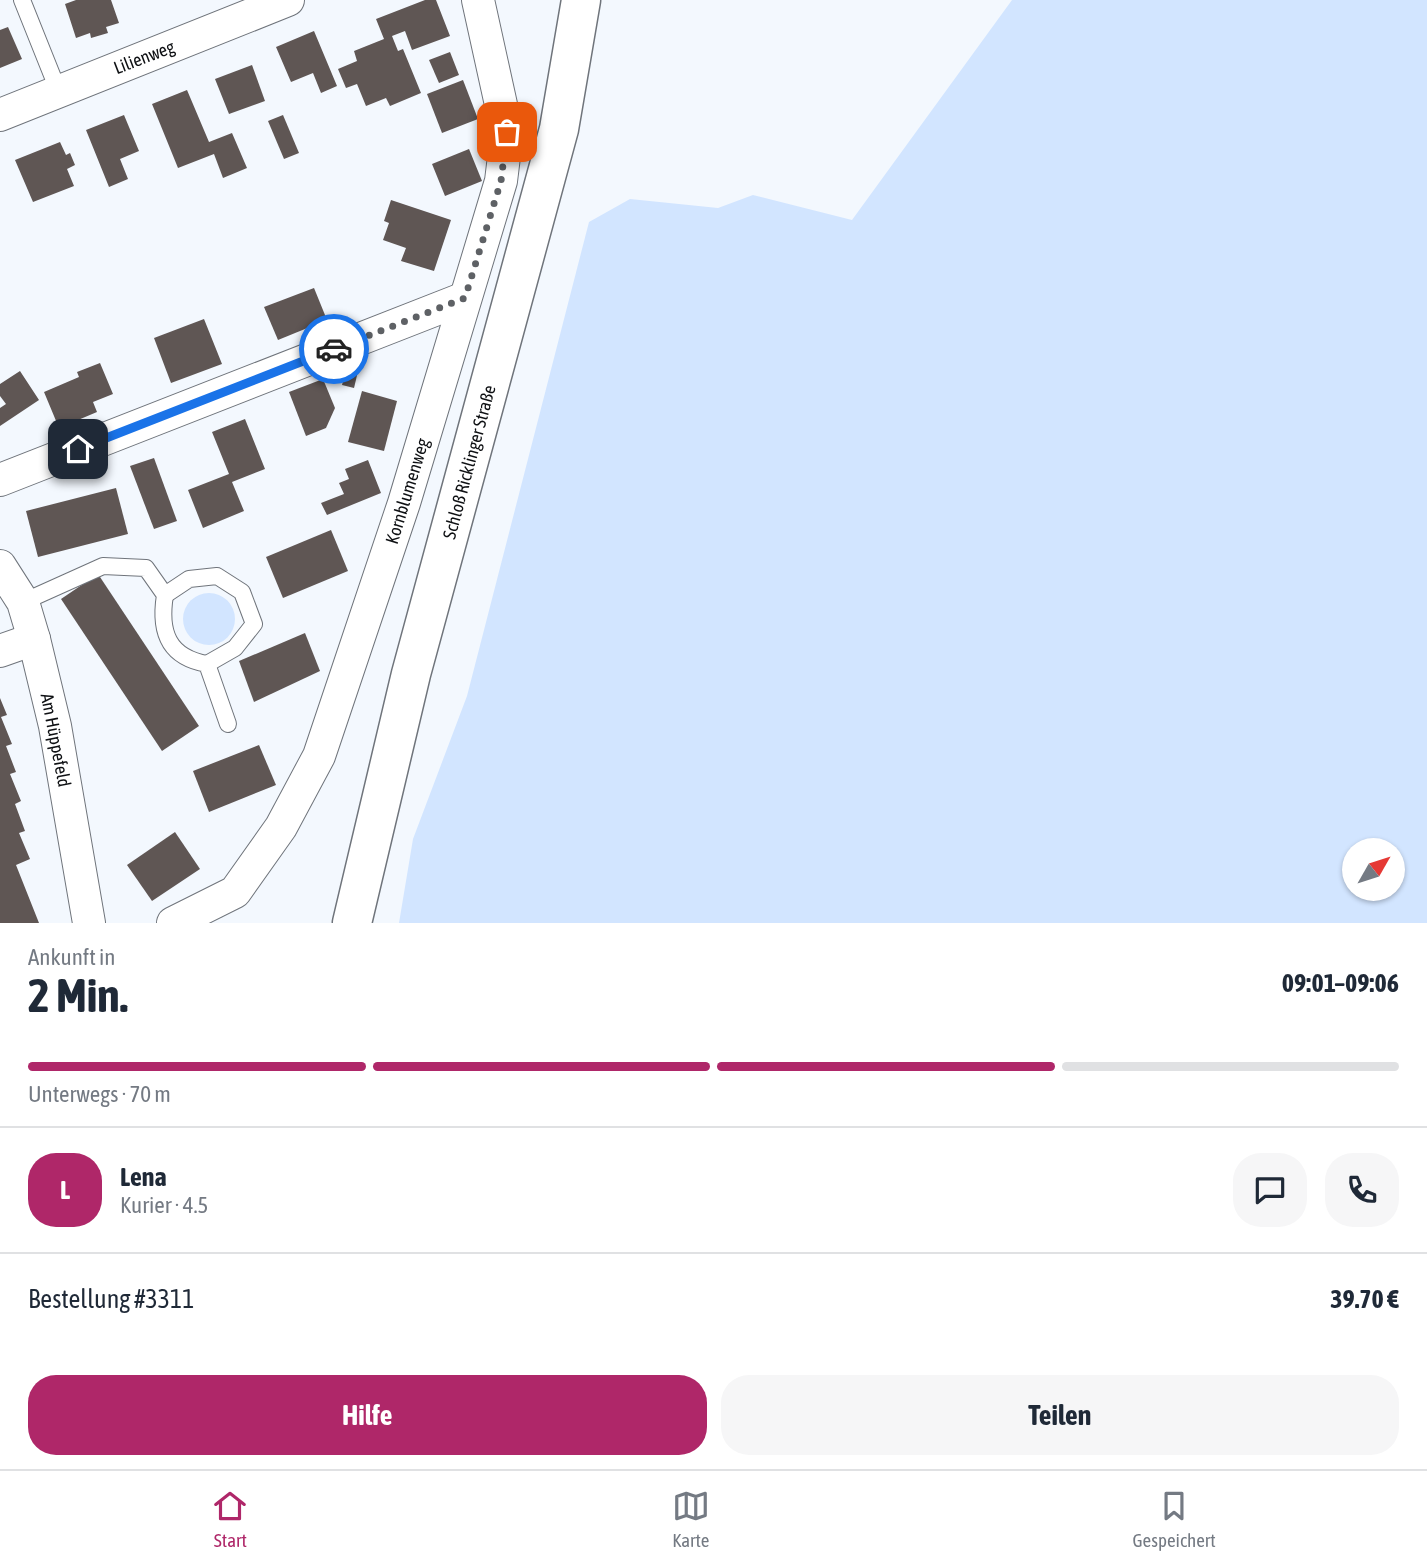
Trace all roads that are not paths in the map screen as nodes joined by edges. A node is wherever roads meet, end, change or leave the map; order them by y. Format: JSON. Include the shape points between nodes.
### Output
{"nodes":[{"id":1,"x":22,"y":0,"type":"edge"},
{"id":2,"x":288,"y":0,"type":"edge"},
{"id":3,"x":478,"y":0,"type":"edge"},
{"id":4,"x":581,"y":0,"type":"edge"},
{"id":5,"x":58,"y":90,"type":"junction"},
{"id":6,"x":0,"y":115,"type":"edge"},
{"id":7,"x":465,"y":298,"type":"junction"},
{"id":8,"x":0,"y":480,"type":"edge"},
{"id":9,"x":0,"y":566,"type":"edge"},
{"id":10,"x":164,"y":595,"type":"junction"},
{"id":11,"x":23,"y":602,"type":"junction"},
{"id":12,"x":34,"y":639,"type":"junction"},
{"id":13,"x":0,"y":651,"type":"edge"},
{"id":14,"x":208,"y":664,"type":"junction"},
{"id":15,"x":229,"y":724,"type":"dead end"},
{"id":16,"x":89,"y":923,"type":"edge"},
{"id":17,"x":173,"y":923,"type":"edge"},
{"id":18,"x":352,"y":923,"type":"edge"}],
"edges":[{"from":1,"to":5,"type":"lane"},
{"from":2,"to":5,"type":"street","name":"Lilienweg"},
{"from":3,"to":7,"type":"street","name":"Kornblumenweg","via":[[507,132],[501,181]]},
{"from":4,"to":18,"type":"street","name":"Schloß Ricklinger Straße","via":[[559,129],[411,674]]},
{"from":5,"to":6,"type":"street","name":"Lilienweg"},
{"from":7,"to":8,"type":"street"},
{"from":7,"to":17,"type":"street","name":"Kornblumenweg","via":[[404,503],[319,756],[281,827],[235,891]]},
{"from":9,"to":11,"type":"street","name":"Am Hüppefeld"},
{"from":10,"to":11,"type":"lane","via":[[146,568],[103,566]]},
{"from":10,"to":14,"type":"lane","via":[[161,619],[171,646],[189,661]]},
{"from":10,"to":14,"type":"lane","via":[[189,579],[217,576],[242,592],[254,624],[235,649]]},
{"from":11,"to":12,"type":"street","name":"Am Hüppefeld"},
{"from":12,"to":13,"type":"street"},
{"from":12,"to":16,"type":"street","name":"Am Hüppefeld","via":[[55,726]]},
{"from":14,"to":15,"type":"lane"}]}
